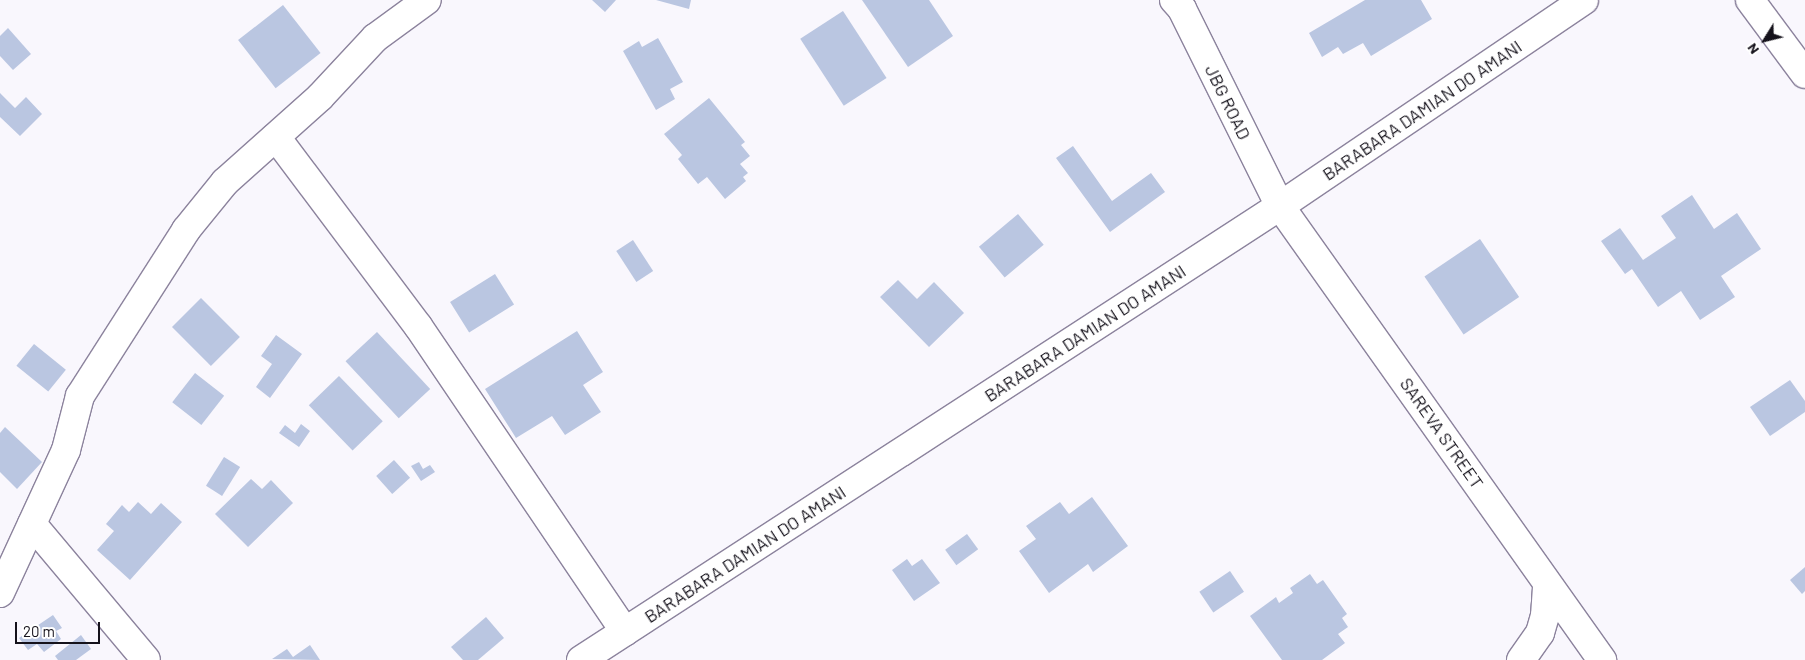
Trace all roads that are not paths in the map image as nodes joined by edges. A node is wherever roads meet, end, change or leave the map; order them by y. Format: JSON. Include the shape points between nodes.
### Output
{"nodes":[{"id":1,"x":427,"y":0,"type":"edge"},
{"id":2,"x":1174,"y":0,"type":"edge"},
{"id":3,"x":1584,"y":0,"type":"edge"},
{"id":4,"x":1750,"y":0,"type":"edge"},
{"id":5,"x":1805,"y":74,"type":"edge"},
{"id":6,"x":276,"y":137,"type":"junction"},
{"id":7,"x":1280,"y":206,"type":"junction"},
{"id":8,"x":32,"y":524,"type":"junction"},
{"id":9,"x":1546,"y":584,"type":"junction"},
{"id":10,"x":0,"y":593,"type":"edge"},
{"id":11,"x":625,"y":632,"type":"junction"},
{"id":12,"x":146,"y":660,"type":"edge"},
{"id":13,"x":581,"y":660,"type":"edge"},
{"id":14,"x":1522,"y":660,"type":"edge"},
{"id":15,"x":1602,"y":660,"type":"edge"}],
"edges":[{"from":1,"to":6,"type":"street","via":[[375,38],[320,97]]},
{"from":2,"to":7,"type":"street","name":"JBG ROAD","via":[[1182,9]]},
{"from":3,"to":7,"type":"street","name":"BARABARA DAMIAN DO AMANI"},
{"from":4,"to":5,"type":"street"},
{"from":6,"to":8,"type":"street","via":[[225,182],[153,278],[80,396],[66,450]]},
{"from":6,"to":11,"type":"street","via":[[418,326]]},
{"from":7,"to":9,"type":"street","name":"SAREVA STREET","via":[[1437,424]]},
{"from":7,"to":11,"type":"street","name":"BARABARA DAMIAN DO AMANI"},
{"from":8,"to":10,"type":"street"},
{"from":8,"to":12,"type":"street"},
{"from":9,"to":14,"type":"street","via":[[1545,616],[1540,633]]},
{"from":9,"to":15,"type":"street","name":"SAREVA STREET"},
{"from":11,"to":13,"type":"street","name":"BARABARA DAMIAN DO AMANI"}]}
